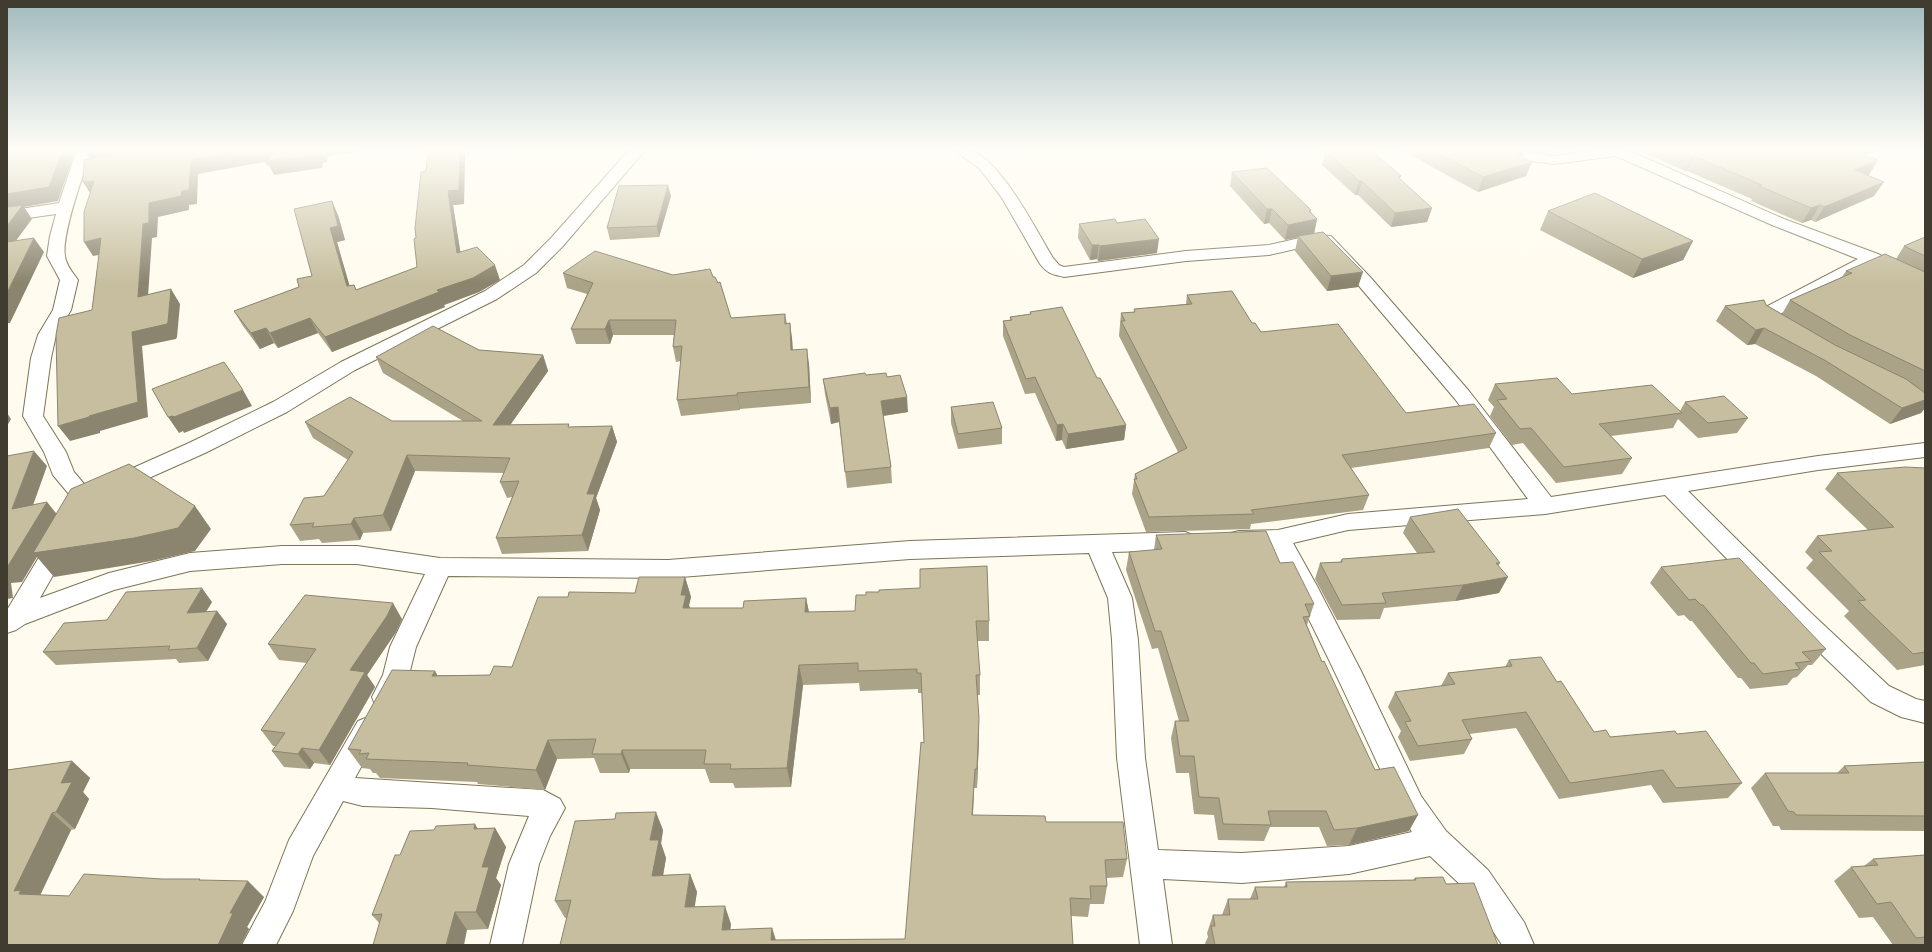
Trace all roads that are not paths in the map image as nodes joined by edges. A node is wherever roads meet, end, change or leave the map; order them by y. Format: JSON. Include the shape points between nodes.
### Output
{"nodes":[{"id":1,"x":71,"y":193,"type":"edge"},
{"id":2,"x":598,"y":193,"type":"edge"},
{"id":3,"x":1006,"y":193,"type":"edge"},
{"id":4,"x":1712,"y":193,"type":"edge"},
{"id":5,"x":65,"y":206,"type":"junction"},
{"id":6,"x":7,"y":216,"type":"edge"},
{"id":7,"x":1872,"y":258,"type":"junction"},
{"id":8,"x":1925,"y":284,"type":"edge"},
{"id":9,"x":1799,"y":336,"type":"edge"},
{"id":10,"x":1918,"y":454,"type":"edge"},
{"id":11,"x":1670,"y":487,"type":"junction"},
{"id":12,"x":85,"y":498,"type":"junction"},
{"id":13,"x":1545,"y":506,"type":"junction"},
{"id":14,"x":1278,"y":538,"type":"junction"},
{"id":15,"x":1097,"y":544,"type":"junction"},
{"id":16,"x":440,"y":567,"type":"junction"},
{"id":17,"x":11,"y":620,"type":"edge"},
{"id":18,"x":1925,"y":712,"type":"edge"},
{"id":19,"x":336,"y":787,"type":"junction"},
{"id":20,"x":1435,"y":841,"type":"junction"},
{"id":21,"x":1147,"y":864,"type":"junction"},
{"id":22,"x":258,"y":945,"type":"edge"},
{"id":23,"x":506,"y":945,"type":"edge"},
{"id":24,"x":1156,"y":945,"type":"edge"},
{"id":25,"x":1518,"y":945,"type":"edge"}],
"edges":[{"from":1,"to":5,"type":"street"},
{"from":2,"to":12,"type":"street","via":[[530,269],[491,295],[348,366],[280,407],[197,448]]},
{"from":3,"to":13,"type":"street","via":[[1046,260],[1053,269],[1064,272],[1186,256],[1269,250],[1313,240],[1325,240],[1462,395]]},
{"from":4,"to":7,"type":"street"},
{"from":5,"to":6,"type":"street"},
{"from":5,"to":12,"type":"street","via":[[55,256],[69,280],[62,310],[47,335],[33,416],[55,452],[64,474]]},
{"from":7,"to":8,"type":"street"},
{"from":7,"to":9,"type":"street","via":[[1765,315]]},
{"from":10,"to":11,"type":"street","via":[[1818,463]]},
{"from":11,"to":13,"type":"street"},
{"from":11,"to":18,"type":"street","via":[[1801,619],[1880,694],[1911,709]]},
{"from":12,"to":17,"type":"street"},
{"from":13,"to":14,"type":"street","via":[[1348,522]]},
{"from":14,"to":15,"type":"street"},
{"from":14,"to":20,"type":"street","via":[[1348,672],[1411,805]]},
{"from":15,"to":16,"type":"street","via":[[910,550],[668,569]]},
{"from":15,"to":21,"type":"street","via":[[1120,598],[1125,640],[1131,758]]},
{"from":16,"to":17,"type":"street","via":[[357,555],[282,556],[190,562],[109,582]]},
{"from":16,"to":19,"type":"street","via":[[403,647],[393,681]]},
{"from":19,"to":22,"type":"street","via":[[300,850],[277,911]]},
{"from":19,"to":23,"type":"street","via":[[363,793],[543,803],[550,808],[537,830],[524,864]]},
{"from":20,"to":21,"type":"street","via":[[1349,860],[1326,862],[1242,868]]},
{"from":20,"to":25,"type":"street","via":[[1477,880],[1513,933]]},
{"from":21,"to":24,"type":"street"}]}
